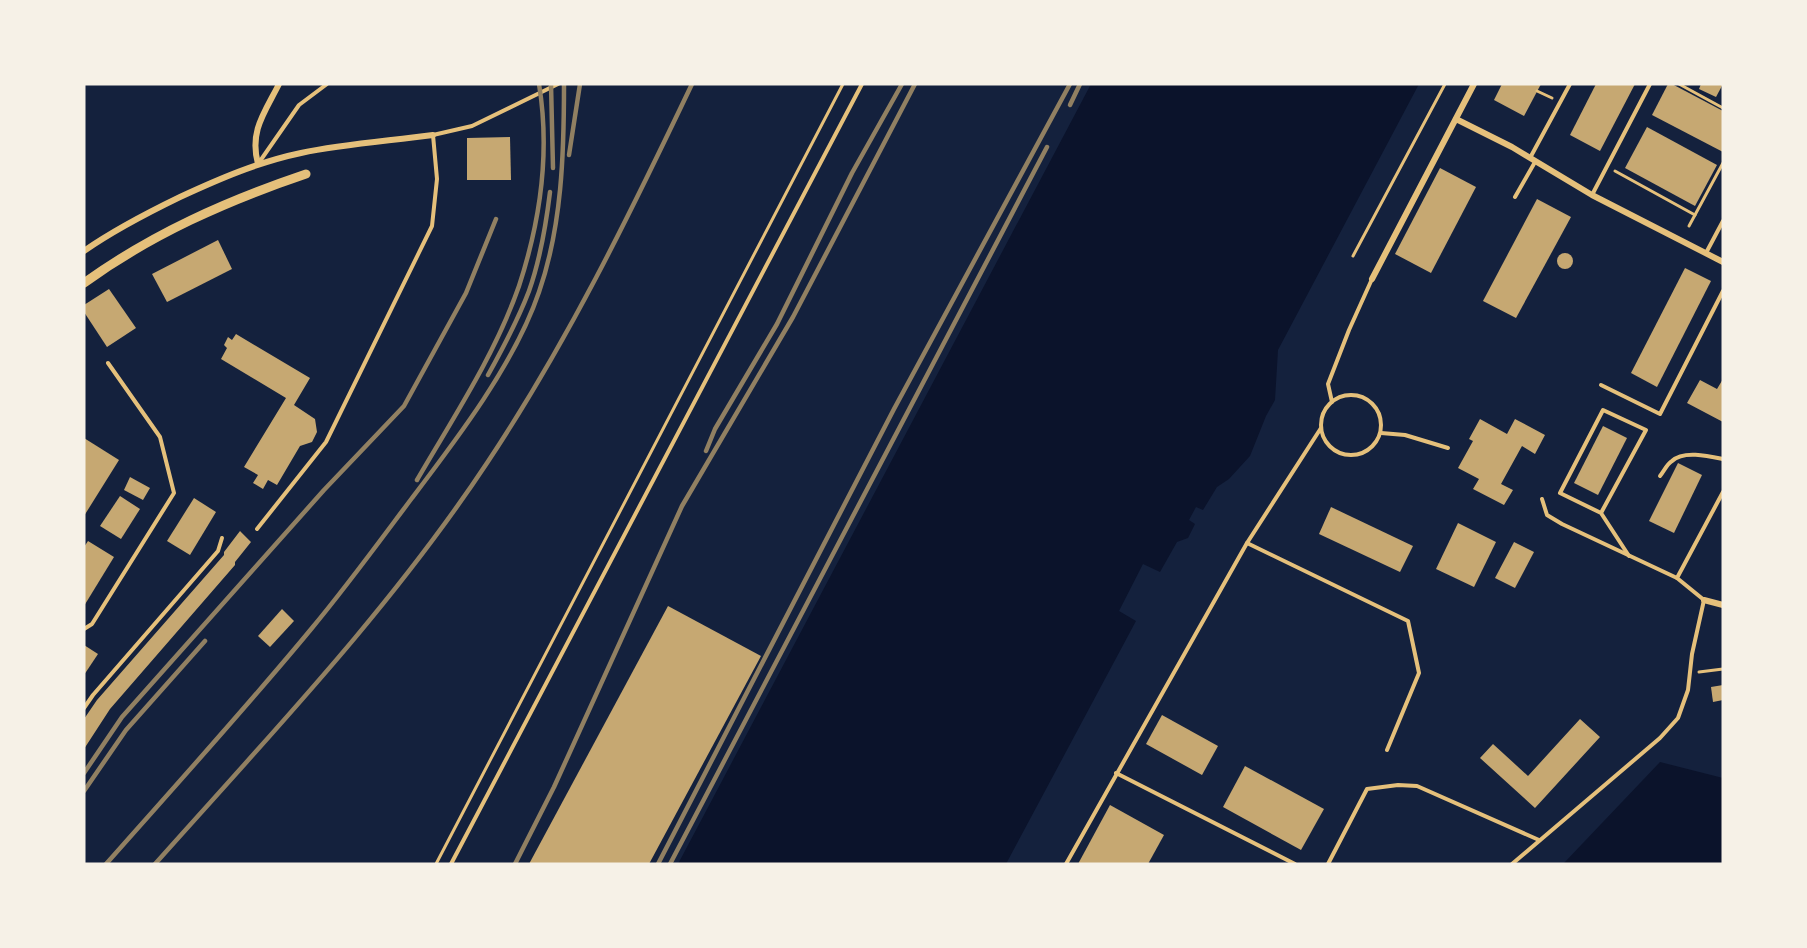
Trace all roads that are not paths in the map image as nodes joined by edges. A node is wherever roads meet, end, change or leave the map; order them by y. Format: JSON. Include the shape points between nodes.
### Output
{"nodes":[{"id":1,"x":279,"y":84,"type":"edge"},
{"id":2,"x":327,"y":84,"type":"edge"},
{"id":3,"x":558,"y":84,"type":"edge"},
{"id":4,"x":862,"y":84,"type":"edge"},
{"id":5,"x":1474,"y":84,"type":"edge"},
{"id":6,"x":1570,"y":84,"type":"edge"},
{"id":7,"x":1650,"y":84,"type":"edge"},
{"id":8,"x":1456,"y":119,"type":"junction"},
{"id":9,"x":433,"y":135,"type":"junction"},
{"id":10,"x":1532,"y":160,"type":"junction"},
{"id":11,"x":258,"y":164,"type":"junction"},
{"id":12,"x":306,"y":174,"type":"dead end"},
{"id":13,"x":1592,"y":195,"type":"junction"},
{"id":14,"x":1515,"y":197,"type":"dead end"},
{"id":15,"x":1723,"y":221,"type":"edge"},
{"id":16,"x":84,"y":252,"type":"edge"},
{"id":17,"x":1706,"y":254,"type":"junction"},
{"id":18,"x":1723,"y":262,"type":"edge"},
{"id":19,"x":1372,"y":279,"type":"joint"},
{"id":20,"x":84,"y":283,"type":"edge"},
{"id":21,"x":1723,"y":291,"type":"edge"},
{"id":22,"x":108,"y":363,"type":"dead end"},
{"id":23,"x":1601,"y":385,"type":"dead end"},
{"id":24,"x":1332,"y":402,"type":"junction"},
{"id":25,"x":1321,"y":428,"type":"junction"},
{"id":26,"x":1381,"y":433,"type":"junction"},
{"id":27,"x":1448,"y":448,"type":"dead end"},
{"id":28,"x":1723,"y":459,"type":"edge"},
{"id":29,"x":1660,"y":476,"type":"dead end"},
{"id":30,"x":1723,"y":492,"type":"edge"},
{"id":31,"x":1542,"y":499,"type":"dead end"},
{"id":32,"x":1601,"y":513,"type":"junction"},
{"id":33,"x":257,"y":529,"type":"dead end"},
{"id":34,"x":222,"y":538,"type":"dead end"},
{"id":35,"x":1247,"y":543,"type":"junction"},
{"id":36,"x":1629,"y":556,"type":"junction"},
{"id":37,"x":1677,"y":578,"type":"junction"},
{"id":38,"x":1704,"y":600,"type":"junction"},
{"id":39,"x":1723,"y":605,"type":"edge"},
{"id":40,"x":84,"y":629,"type":"edge"},
{"id":41,"x":84,"y":708,"type":"edge"},
{"id":42,"x":1387,"y":750,"type":"dead end"},
{"id":43,"x":1116,"y":773,"type":"junction"},
{"id":44,"x":1539,"y":840,"type":"junction"},
{"id":45,"x":452,"y":864,"type":"edge"},
{"id":46,"x":1066,"y":864,"type":"edge"},
{"id":47,"x":1295,"y":864,"type":"edge"},
{"id":48,"x":1328,"y":864,"type":"edge"},
{"id":49,"x":1512,"y":864,"type":"edge"}],
"edges":[{"from":1,"to":11,"type":"street","via":[[256,129],[254,148]]},
{"from":2,"to":11,"type":"lane","via":[[299,105]]},
{"from":3,"to":9,"type":"lane","via":[[472,126]]},
{"from":4,"to":45,"type":"lane"},
{"from":5,"to":8,"type":"street"},
{"from":6,"to":10,"type":"lane"},
{"from":7,"to":13,"type":"lane"},
{"from":8,"to":10,"type":"street"},
{"from":8,"to":19,"type":"street"},
{"from":9,"to":11,"type":"street","via":[[301,153]]},
{"from":9,"to":33,"type":"lane","via":[[437,179],[432,226],[326,442]]},
{"from":10,"to":13,"type":"street"},
{"from":10,"to":14,"type":"lane"},
{"from":11,"to":16,"type":"street","via":[[147,213]]},
{"from":12,"to":20,"type":"street","via":[[204,212],[153,238]]},
{"from":13,"to":17,"type":"street"},
{"from":15,"to":17,"type":"lane"},
{"from":17,"to":18,"type":"street"},
{"from":19,"to":24,"type":"lane","via":[[1328,384]]},
{"from":21,"to":23,"type":"lane","via":[[1660,414]]},
{"from":22,"to":40,"type":"lane","via":[[160,437],[174,493],[92,624]]},
{"from":24,"to":25,"type":"lane","via":[[1322,416]]},
{"from":24,"to":26,"type":"lane","via":[[1348,394],[1370,401],[1382,421]]},
{"from":25,"to":26,"type":"lane","via":[[1332,449],[1355,455],[1366,451]]},
{"from":25,"to":35,"type":"lane"},
{"from":26,"to":27,"type":"lane","via":[[1404,435]]},
{"from":28,"to":29,"type":"lane","via":[[1681,456],[1672,460]]},
{"from":30,"to":37,"type":"lane"},
{"from":31,"to":36,"type":"lane","via":[[1547,514],[1562,525]]},
{"from":32,"to":32,"type":"lane","via":[[1646,430],[1603,410],[1560,493]]},
{"from":32,"to":36,"type":"lane"},
{"from":34,"to":41,"type":"lane","via":[[218,551]]},
{"from":35,"to":42,"type":"lane","via":[[1408,621],[1419,673]]},
{"from":35,"to":43,"type":"lane"},
{"from":36,"to":37,"type":"lane"},
{"from":37,"to":38,"type":"lane"},
{"from":38,"to":39,"type":"street"},
{"from":38,"to":44,"type":"lane","via":[[1688,690],[1678,717],[1660,738]]},
{"from":43,"to":46,"type":"lane"},
{"from":43,"to":47,"type":"lane"},
{"from":44,"to":48,"type":"lane","via":[[1417,786],[1398,785],[1367,789]]},
{"from":44,"to":49,"type":"lane"}]}
